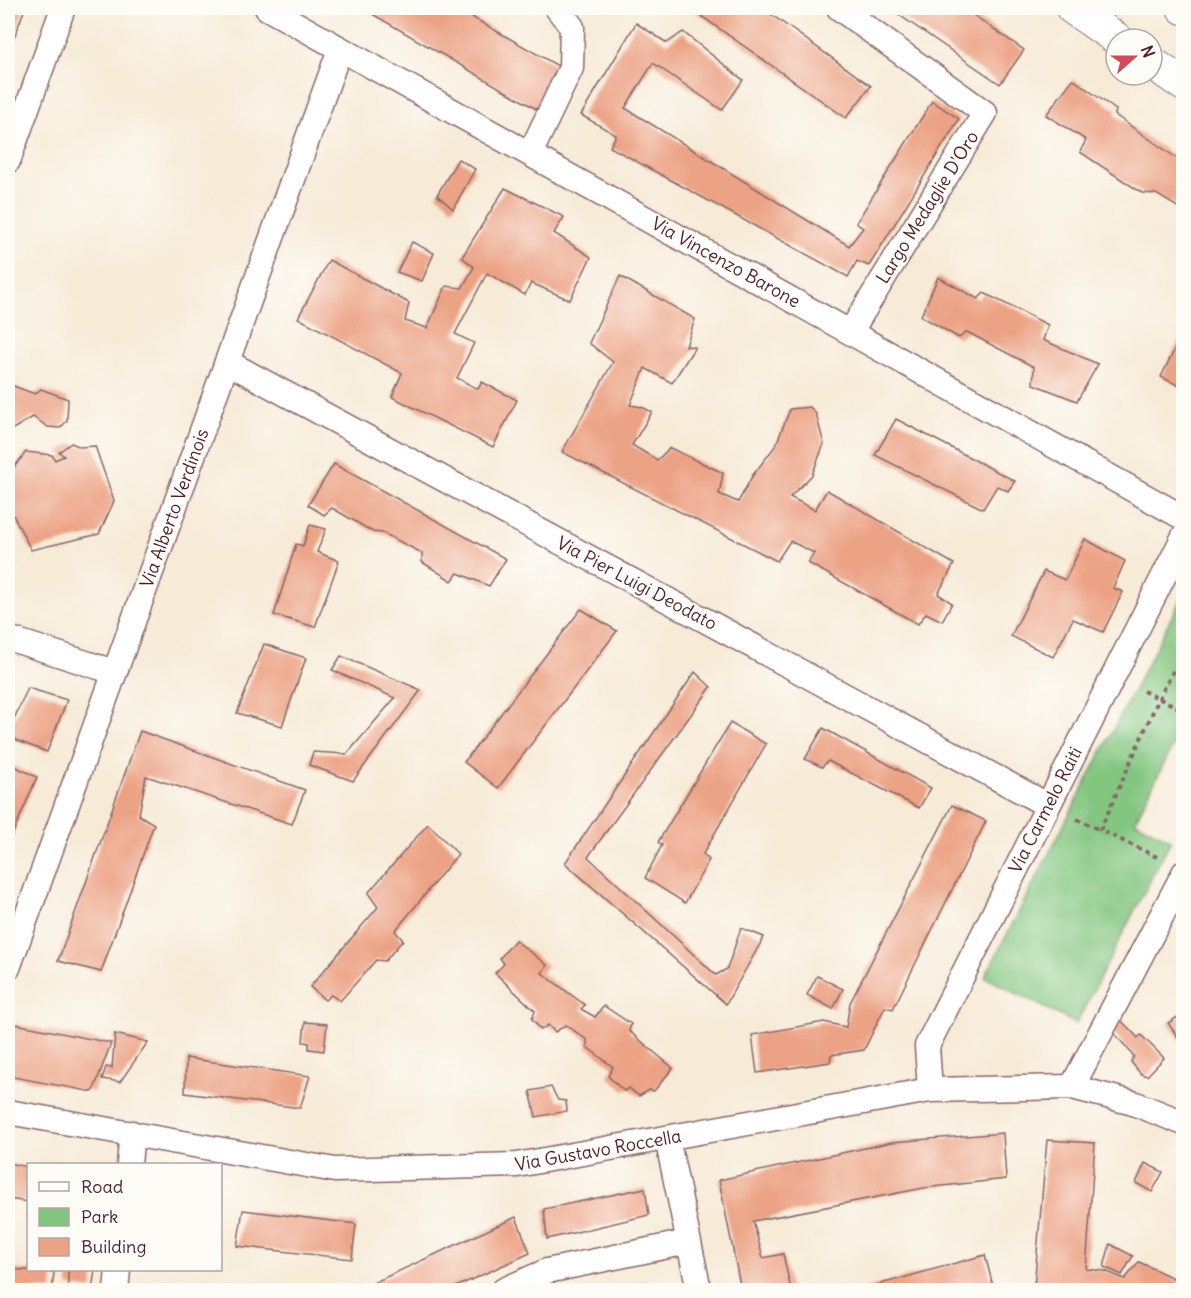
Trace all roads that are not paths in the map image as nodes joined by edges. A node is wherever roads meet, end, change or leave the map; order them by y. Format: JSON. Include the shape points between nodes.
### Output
{"nodes":[{"id":1,"x":63,"y":8,"type":"edge"},
{"id":2,"x":267,"y":8,"type":"edge"},
{"id":3,"x":557,"y":8,"type":"edge"},
{"id":4,"x":839,"y":8,"type":"edge"},
{"id":5,"x":1072,"y":8,"type":"edge"},
{"id":6,"x":1104,"y":30,"type":"edge"},
{"id":7,"x":340,"y":49,"type":"junction"},
{"id":8,"x":1164,"y":72,"type":"edge"},
{"id":9,"x":1184,"y":86,"type":"edge"},
{"id":10,"x":530,"y":154,"type":"junction"},
{"id":11,"x":8,"y":161,"type":"edge"},
{"id":12,"x":851,"y":331,"type":"junction"},
{"id":13,"x":227,"y":362,"type":"junction"},
{"id":14,"x":1184,"y":518,"type":"edge"},
{"id":15,"x":1184,"y":536,"type":"edge"},
{"id":16,"x":8,"y":638,"type":"edge"},
{"id":17,"x":114,"y":672,"type":"junction"},
{"id":18,"x":1047,"y":805,"type":"junction"},
{"id":19,"x":1184,"y":873,"type":"edge"},
{"id":20,"x":8,"y":968,"type":"edge"},
{"id":21,"x":1072,"y":1087,"type":"junction"},
{"id":22,"x":930,"y":1090,"type":"junction"},
{"id":23,"x":8,"y":1112,"type":"edge"},
{"id":24,"x":1184,"y":1123,"type":"edge"},
{"id":25,"x":132,"y":1133,"type":"junction"},
{"id":26,"x":667,"y":1138,"type":"junction"},
{"id":27,"x":129,"y":1163,"type":"edge"},
{"id":28,"x":688,"y":1242,"type":"junction"},
{"id":29,"x":118,"y":1271,"type":"edge"},
{"id":30,"x":116,"y":1290,"type":"edge"},
{"id":31,"x":504,"y":1290,"type":"edge"},
{"id":32,"x":699,"y":1290,"type":"edge"}],
"edges":[{"from":1,"to":11,"type":"street"},
{"from":2,"to":7,"type":"street","name":"Via Vincenzo Barone"},
{"from":3,"to":10,"type":"street","via":[[572,27],[571,68]]},
{"from":4,"to":12,"type":"street","name":"Largo Medaglie D'Oro","via":[[985,113]]},
{"from":5,"to":6,"type":"main road"},
{"from":7,"to":10,"type":"street","name":"Via Vincenzo Barone"},
{"from":7,"to":13,"type":"street","name":"Via Alberto Verdinois"},
{"from":8,"to":9,"type":"main road"},
{"from":10,"to":12,"type":"street","name":"Via Vincenzo Barone"},
{"from":12,"to":14,"type":"street","name":"Via Vincenzo Barone"},
{"from":13,"to":17,"type":"street","name":"Via Alberto Verdinois"},
{"from":13,"to":18,"type":"street","name":"Via Pier Luigi Deodato"},
{"from":15,"to":18,"type":"street","name":"Via Carmelo Raiti"},
{"from":16,"to":17,"type":"street"},
{"from":17,"to":20,"type":"street","name":"Via Alberto Verdinois"},
{"from":18,"to":22,"type":"street","name":"Via Carmelo Raiti","via":[[927,1046]]},
{"from":19,"to":21,"type":"street"},
{"from":21,"to":22,"type":"street","name":"Via Gustavo Roccella"},
{"from":21,"to":24,"type":"street","name":"Via Gustavo Roccella","via":[[1133,1103]]},
{"from":22,"to":26,"type":"street","name":"Via Gustavo Roccella"},
{"from":23,"to":25,"type":"street","name":"Via Gustavo Roccella"},
{"from":25,"to":26,"type":"street","name":"Via Gustavo Roccella","via":[[334,1170],[517,1165]]},
{"from":25,"to":27,"type":"street"},
{"from":26,"to":28,"type":"street"},
{"from":28,"to":31,"type":"street","via":[[547,1271]]},
{"from":28,"to":32,"type":"street"},
{"from":29,"to":30,"type":"street"}]}
